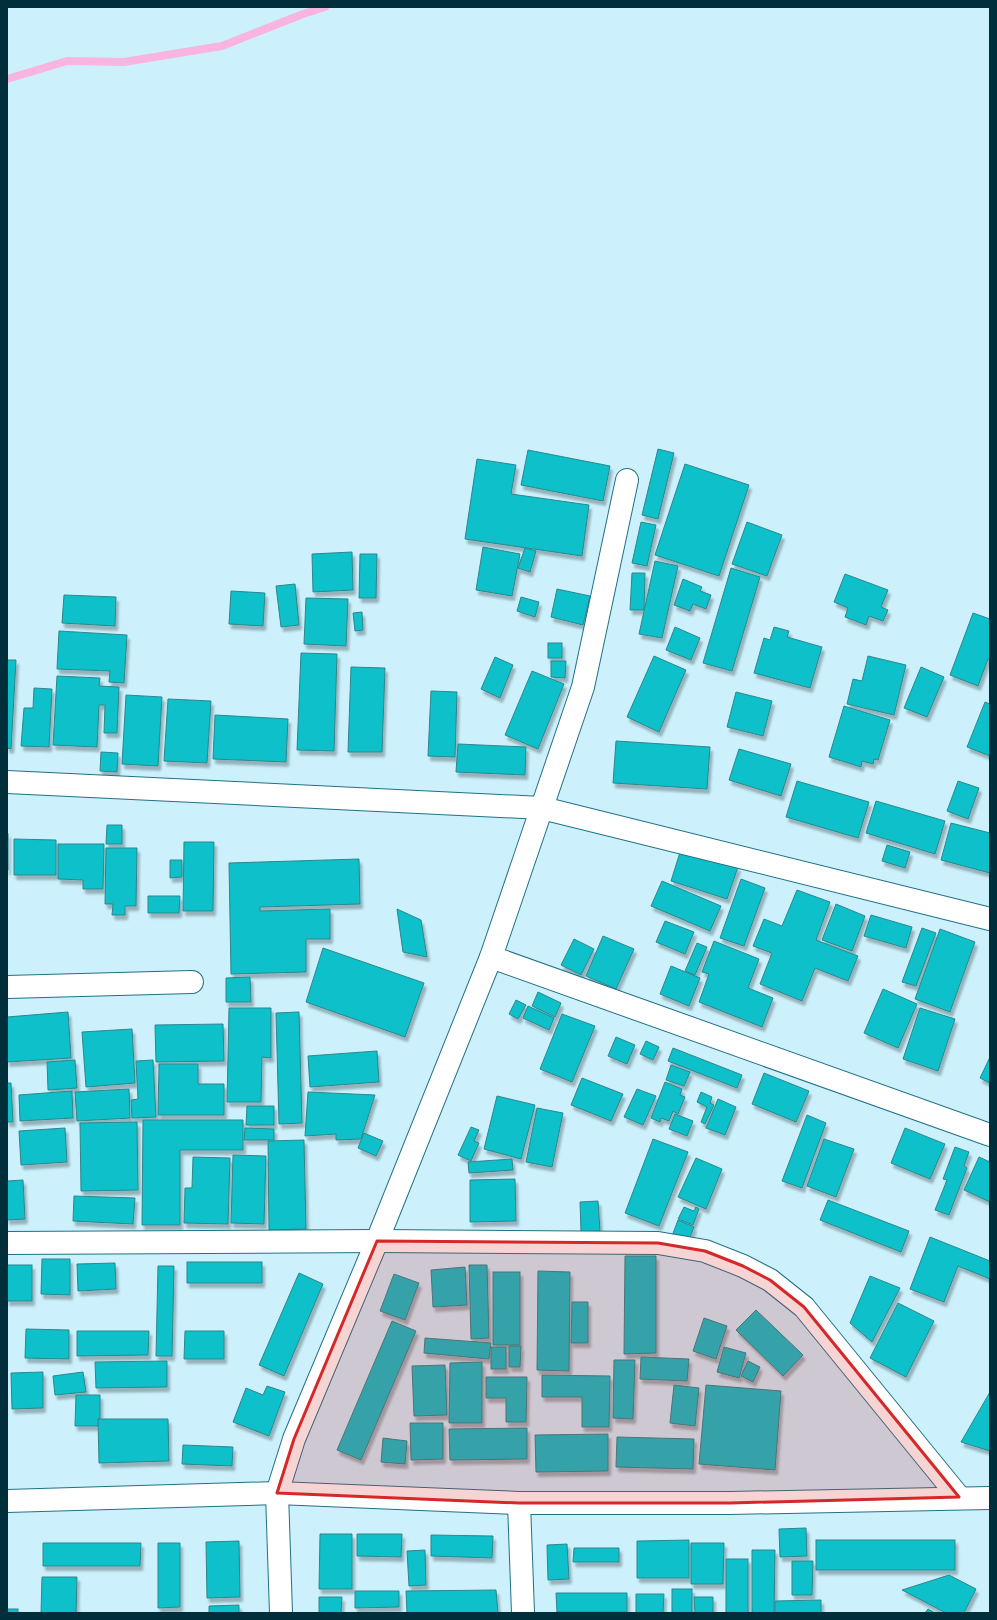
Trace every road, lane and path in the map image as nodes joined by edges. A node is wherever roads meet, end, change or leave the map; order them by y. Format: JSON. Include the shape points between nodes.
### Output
{"nodes":[{"id":1,"x":627,"y":480,"type":"dead end"},
{"id":2,"x":7,"y":782,"type":"edge"},
{"id":3,"x":542,"y":808,"type":"junction"},
{"id":4,"x":990,"y":919,"type":"edge"},
{"id":5,"x":491,"y":957,"type":"junction"},
{"id":6,"x":192,"y":982,"type":"dead end"},
{"id":7,"x":7,"y":987,"type":"edge"},
{"id":8,"x":990,"y":1135,"type":"edge"},
{"id":9,"x":377,"y":1241,"type":"junction"},
{"id":10,"x":7,"y":1243,"type":"edge"},
{"id":11,"x":277,"y":1493,"type":"junction"},
{"id":12,"x":959,"y":1497,"type":"junction"},
{"id":13,"x":990,"y":1498,"type":"edge"},
{"id":14,"x":7,"y":1501,"type":"edge"},
{"id":15,"x":519,"y":1503,"type":"junction"},
{"id":16,"x":281,"y":1613,"type":"edge"},
{"id":17,"x":523,"y":1613,"type":"edge"}],
"edges":[{"from":1,"to":3,"type":"street","via":[[583,686]]},
{"from":2,"to":3,"type":"street"},
{"from":3,"to":4,"type":"street"},
{"from":3,"to":5,"type":"street"},
{"from":5,"to":8,"type":"street"},
{"from":5,"to":9,"type":"street"},
{"from":6,"to":7,"type":"street"},
{"from":9,"to":10,"type":"street"},
{"from":9,"to":11,"type":"street","via":[[294,1439]]},
{"from":9,"to":12,"type":"street","via":[[658,1243],[705,1251],[743,1266],[770,1280],[804,1308]]},
{"from":11,"to":14,"type":"street"},
{"from":11,"to":15,"type":"street"},
{"from":11,"to":16,"type":"street"},
{"from":12,"to":13,"type":"street"},
{"from":12,"to":15,"type":"street","via":[[730,1503]]},
{"from":15,"to":17,"type":"street"}]}
